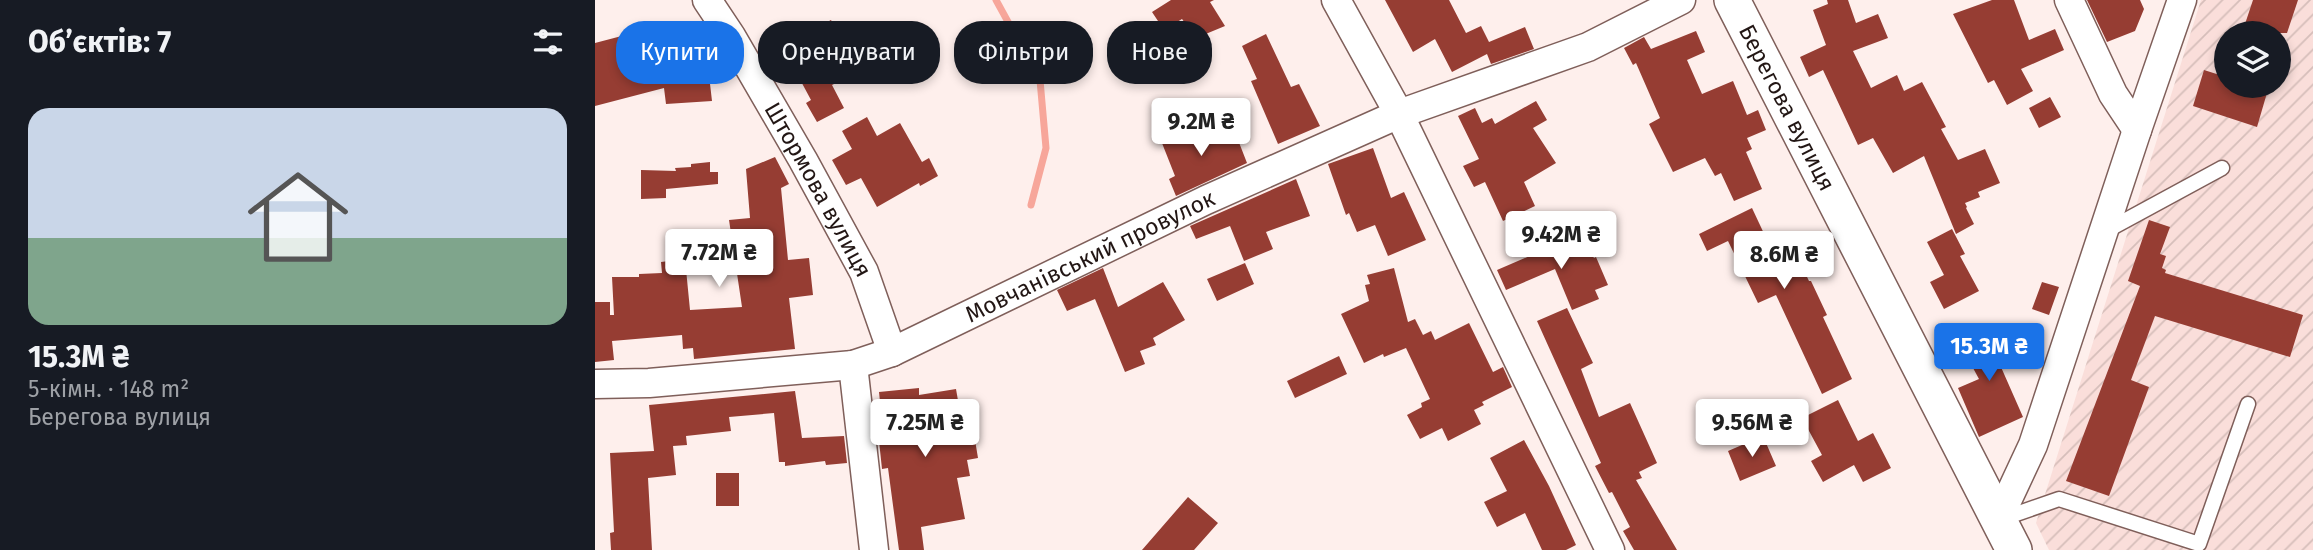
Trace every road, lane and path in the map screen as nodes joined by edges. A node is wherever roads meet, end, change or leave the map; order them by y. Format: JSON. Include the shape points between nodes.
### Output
{"nodes":[{"id":1,"x":707,"y":0,"type":"edge"},
{"id":2,"x":1335,"y":0,"type":"edge"},
{"id":3,"x":1681,"y":0,"type":"edge"},
{"id":4,"x":1732,"y":0,"type":"edge"},
{"id":5,"x":2069,"y":0,"type":"edge"},
{"id":6,"x":2182,"y":0,"type":"edge"},
{"id":7,"x":1399,"y":114,"type":"junction"},
{"id":8,"x":2137,"y":130,"type":"junction"},
{"id":9,"x":2222,"y":168,"type":"dead end"},
{"id":10,"x":2103,"y":233,"type":"junction"},
{"id":11,"x":892,"y":352,"type":"junction"},
{"id":12,"x":853,"y":365,"type":"junction"},
{"id":13,"x":595,"y":384,"type":"edge"},
{"id":14,"x":2248,"y":404,"type":"dead end"},
{"id":15,"x":2006,"y":535,"type":"edge"},
{"id":16,"x":874,"y":550,"type":"edge"},
{"id":17,"x":1610,"y":550,"type":"edge"}],
"edges":[{"from":1,"to":11,"type":"street","name":"Штормова вулиця","via":[[864,272]]},
{"from":2,"to":7,"type":"street"},
{"from":3,"to":7,"type":"street","name":"Мовчанівський провулок","via":[[1588,47]]},
{"from":4,"to":15,"type":"street","name":"Берегова вулиця"},
{"from":5,"to":8,"type":"street","via":[[2113,94]]},
{"from":6,"to":8,"type":"street"},
{"from":7,"to":11,"type":"street","name":"Мовчанівський провулок","via":[[1206,200]]},
{"from":7,"to":17,"type":"street"},
{"from":8,"to":10,"type":"street"},
{"from":9,"to":10,"type":"lane"},
{"from":10,"to":15,"type":"street"},
{"from":11,"to":12,"type":"street","name":"Мовчанівський провулок"},
{"from":12,"to":13,"type":"street","name":"Мовчанівський провулок"},
{"from":12,"to":16,"type":"street"},
{"from":14,"to":15,"type":"lane","via":[[2199,544],[2059,499]]}]}
